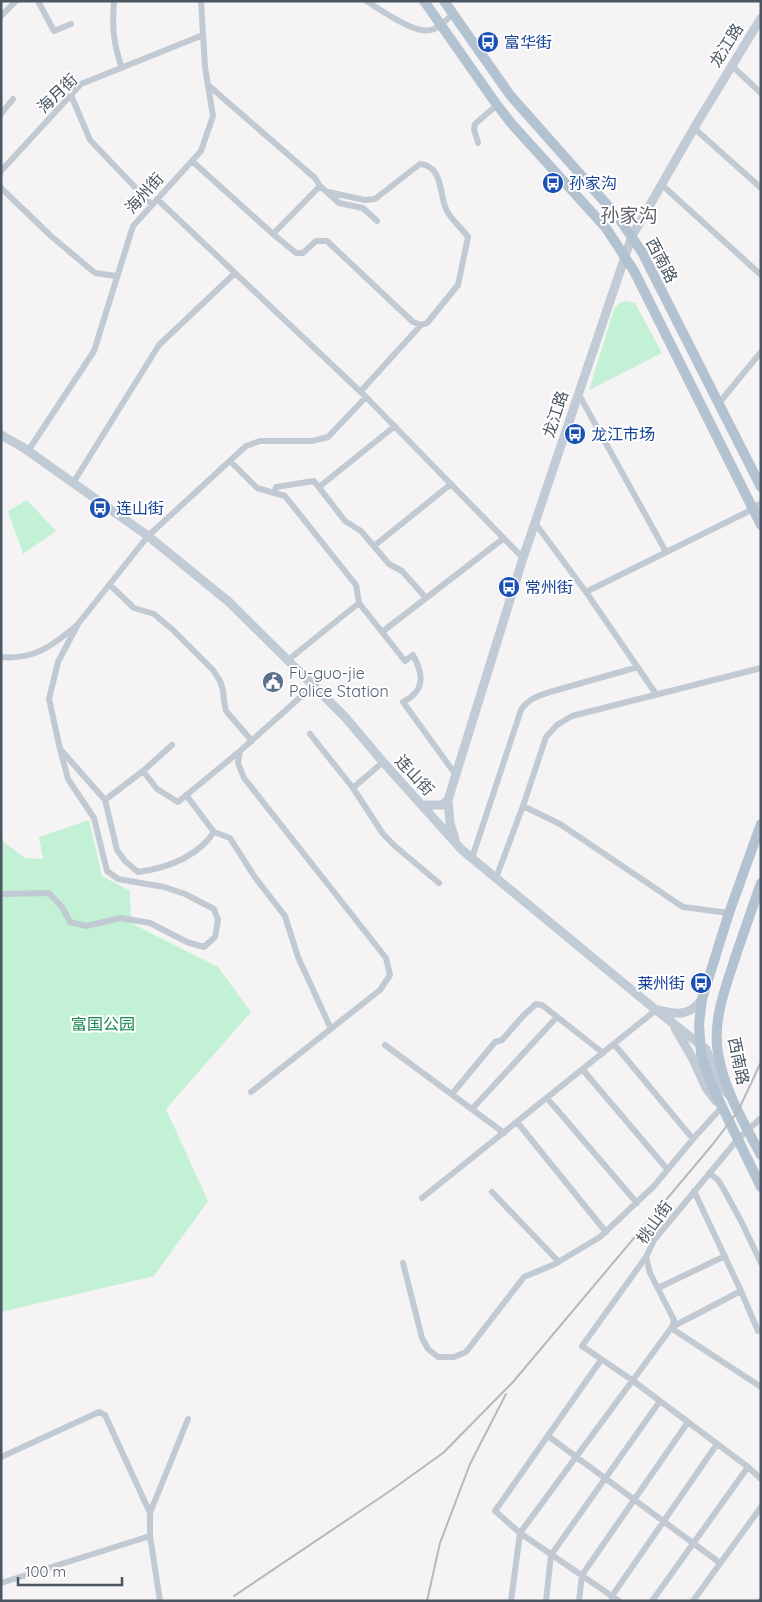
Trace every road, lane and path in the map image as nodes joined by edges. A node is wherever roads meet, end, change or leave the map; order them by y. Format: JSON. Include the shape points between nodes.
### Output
{"nodes":[{"id":1,"x":16,"y":1,"type":"edge"},
{"id":2,"x":38,"y":1,"type":"edge"},
{"id":3,"x":114,"y":1,"type":"edge"},
{"id":4,"x":201,"y":1,"type":"edge"},
{"id":5,"x":366,"y":1,"type":"edge"},
{"id":6,"x":424,"y":1,"type":"edge"},
{"id":7,"x":444,"y":1,"type":"edge"},
{"id":8,"x":453,"y":14,"type":"junction"},
{"id":9,"x":1,"y":16,"type":"edge"},
{"id":10,"x":760,"y":20,"type":"edge"},
{"id":11,"x":72,"y":24,"type":"dead end"},
{"id":12,"x":441,"y":25,"type":"junction"},
{"id":13,"x":203,"y":35,"type":"junction"},
{"id":14,"x":731,"y":65,"type":"junction"},
{"id":15,"x":122,"y":68,"type":"junction"},
{"id":16,"x":208,"y":85,"type":"junction"},
{"id":17,"x":761,"y":94,"type":"edge"},
{"id":18,"x":72,"y":95,"type":"junction"},
{"id":19,"x":13,"y":99,"type":"dead end"},
{"id":20,"x":497,"y":105,"type":"junction"},
{"id":21,"x":1,"y":114,"type":"edge"},
{"id":22,"x":694,"y":128,"type":"junction"},
{"id":23,"x":478,"y":143,"type":"dead end"},
{"id":24,"x":192,"y":161,"type":"junction"},
{"id":25,"x":1,"y":170,"type":"edge"},
{"id":26,"x":661,"y":184,"type":"junction"},
{"id":27,"x":320,"y":186,"type":"junction"},
{"id":28,"x":1,"y":188,"type":"edge"},
{"id":29,"x":761,"y":188,"type":"edge"},
{"id":30,"x":328,"y":192,"type":"junction"},
{"id":31,"x":155,"y":202,"type":"junction"},
{"id":32,"x":377,"y":221,"type":"dead end"},
{"id":33,"x":273,"y":234,"type":"junction"},
{"id":34,"x":632,"y":236,"type":"junction"},
{"id":35,"x":625,"y":256,"type":"junction"},
{"id":36,"x":235,"y":273,"type":"junction"},
{"id":37,"x":761,"y":275,"type":"edge"},
{"id":38,"x":116,"y":276,"type":"dead end"},
{"id":39,"x":421,"y":325,"type":"junction"},
{"id":40,"x":761,"y":352,"type":"edge"},
{"id":41,"x":361,"y":391,"type":"junction"},
{"id":42,"x":578,"y":393,"type":"junction"},
{"id":43,"x":366,"y":396,"type":"junction"},
{"id":44,"x":720,"y":405,"type":"junction"},
{"id":45,"x":706,"y":415,"type":"junction"},
{"id":46,"x":395,"y":426,"type":"junction"},
{"id":47,"x":1,"y":434,"type":"edge"},
{"id":48,"x":28,"y":451,"type":"junction"},
{"id":49,"x":230,"y":461,"type":"junction"},
{"id":50,"x":74,"y":483,"type":"junction"},
{"id":51,"x":451,"y":484,"type":"junction"},
{"id":52,"x":319,"y":487,"type":"junction"},
{"id":53,"x":761,"y":487,"type":"edge"},
{"id":54,"x":275,"y":493,"type":"junction"},
{"id":55,"x":757,"y":507,"type":"edge"},
{"id":56,"x":535,"y":523,"type":"junction"},
{"id":57,"x":761,"y":525,"type":"edge"},
{"id":58,"x":148,"y":536,"type":"junction"},
{"id":59,"x":504,"y":538,"type":"junction"},
{"id":60,"x":374,"y":546,"type":"junction"},
{"id":61,"x":666,"y":552,"type":"junction"},
{"id":62,"x":523,"y":558,"type":"junction"},
{"id":63,"x":110,"y":585,"type":"junction"},
{"id":64,"x":586,"y":592,"type":"junction"},
{"id":65,"x":426,"y":598,"type":"junction"},
{"id":66,"x":359,"y":603,"type":"junction"},
{"id":67,"x":78,"y":624,"type":"junction"},
{"id":68,"x":382,"y":632,"type":"junction"},
{"id":69,"x":1,"y":657,"type":"edge"},
{"id":70,"x":288,"y":660,"type":"junction"},
{"id":71,"x":638,"y":667,"type":"junction"},
{"id":72,"x":761,"y":668,"type":"edge"},
{"id":73,"x":313,"y":686,"type":"junction"},
{"id":74,"x":656,"y":694,"type":"junction"},
{"id":75,"x":310,"y":734,"type":"dead end"},
{"id":76,"x":252,"y":741,"type":"junction"},
{"id":77,"x":172,"y":745,"type":"dead end"},
{"id":78,"x":60,"y":749,"type":"junction"},
{"id":79,"x":240,"y":751,"type":"junction"},
{"id":80,"x":382,"y":762,"type":"junction"},
{"id":81,"x":143,"y":771,"type":"junction"},
{"id":82,"x":456,"y":775,"type":"junction"},
{"id":83,"x":353,"y":788,"type":"junction"},
{"id":84,"x":186,"y":795,"type":"junction"},
{"id":85,"x":105,"y":800,"type":"junction"},
{"id":86,"x":448,"y":800,"type":"junction"},
{"id":87,"x":423,"y":805,"type":"junction"},
{"id":88,"x":523,"y":806,"type":"junction"},
{"id":89,"x":761,"y":824,"type":"edge"},
{"id":90,"x":214,"y":832,"type":"junction"},
{"id":91,"x":457,"y":844,"type":"junction"},
{"id":92,"x":472,"y":858,"type":"junction"},
{"id":93,"x":496,"y":878,"type":"junction"},
{"id":94,"x":440,"y":883,"type":"dead end"},
{"id":95,"x":761,"y":883,"type":"edge"},
{"id":96,"x":1,"y":894,"type":"edge"},
{"id":97,"x":729,"y":913,"type":"junction"},
{"id":98,"x":702,"y":999,"type":"junction"},
{"id":99,"x":656,"y":1010,"type":"junction"},
{"id":100,"x":557,"y":1017,"type":"junction"},
{"id":101,"x":671,"y":1021,"type":"junction"},
{"id":102,"x":331,"y":1029,"type":"junction"},
{"id":103,"x":699,"y":1042,"type":"junction"},
{"id":104,"x":614,"y":1044,"type":"junction"},
{"id":105,"x":385,"y":1045,"type":"dead end"},
{"id":106,"x":603,"y":1053,"type":"junction"},
{"id":107,"x":582,"y":1070,"type":"junction"},
{"id":108,"x":251,"y":1092,"type":"dead end"},
{"id":109,"x":452,"y":1094,"type":"junction"},
{"id":110,"x":732,"y":1097,"type":"junction"},
{"id":111,"x":547,"y":1098,"type":"junction"},
{"id":112,"x":722,"y":1107,"type":"junction"},
{"id":113,"x":472,"y":1109,"type":"junction"},
{"id":114,"x":761,"y":1118,"type":"edge"},
{"id":115,"x":517,"y":1122,"type":"junction"},
{"id":116,"x":747,"y":1130,"type":"junction"},
{"id":117,"x":504,"y":1133,"type":"junction"},
{"id":118,"x":693,"y":1139,"type":"junction"},
{"id":119,"x":738,"y":1139,"type":"junction"},
{"id":120,"x":761,"y":1155,"type":"edge"},
{"id":121,"x":667,"y":1169,"type":"junction"},
{"id":122,"x":709,"y":1172,"type":"junction"},
{"id":123,"x":761,"y":1187,"type":"edge"},
{"id":124,"x":694,"y":1191,"type":"junction"},
{"id":125,"x":492,"y":1192,"type":"dead end"},
{"id":126,"x":422,"y":1198,"type":"dead end"},
{"id":127,"x":637,"y":1203,"type":"junction"},
{"id":128,"x":606,"y":1232,"type":"junction"},
{"id":129,"x":725,"y":1256,"type":"junction"},
{"id":130,"x":646,"y":1257,"type":"junction"},
{"id":131,"x":403,"y":1262,"type":"dead end"},
{"id":132,"x":559,"y":1262,"type":"junction"},
{"id":133,"x":761,"y":1264,"type":"edge"},
{"id":134,"x":658,"y":1288,"type":"junction"},
{"id":135,"x":741,"y":1292,"type":"junction"},
{"id":136,"x":672,"y":1327,"type":"junction"},
{"id":137,"x":758,"y":1331,"type":"dead end"},
{"id":138,"x":601,"y":1360,"type":"junction"},
{"id":139,"x":632,"y":1380,"type":"junction"},
{"id":140,"x":761,"y":1387,"type":"edge"},
{"id":141,"x":660,"y":1400,"type":"junction"},
{"id":142,"x":188,"y":1419,"type":"dead end"},
{"id":143,"x":688,"y":1422,"type":"junction"},
{"id":144,"x":548,"y":1436,"type":"junction"},
{"id":145,"x":717,"y":1444,"type":"junction"},
{"id":146,"x":576,"y":1456,"type":"junction"},
{"id":147,"x":1,"y":1457,"type":"edge"},
{"id":148,"x":748,"y":1467,"type":"junction"},
{"id":149,"x":606,"y":1478,"type":"junction"},
{"id":150,"x":761,"y":1479,"type":"edge"},
{"id":151,"x":634,"y":1500,"type":"junction"},
{"id":152,"x":761,"y":1507,"type":"edge"},
{"id":153,"x":150,"y":1513,"type":"junction"},
{"id":154,"x":664,"y":1521,"type":"junction"},
{"id":155,"x":520,"y":1533,"type":"junction"},
{"id":156,"x":150,"y":1536,"type":"junction"},
{"id":157,"x":693,"y":1543,"type":"junction"},
{"id":158,"x":552,"y":1555,"type":"junction"},
{"id":159,"x":720,"y":1563,"type":"junction"},
{"id":160,"x":582,"y":1575,"type":"junction"},
{"id":161,"x":1,"y":1583,"type":"edge"},
{"id":162,"x":612,"y":1598,"type":"edge"},
{"id":163,"x":160,"y":1601,"type":"edge"},
{"id":164,"x":511,"y":1601,"type":"edge"},
{"id":165,"x":546,"y":1601,"type":"edge"},
{"id":166,"x":579,"y":1601,"type":"edge"},
{"id":167,"x":619,"y":1601,"type":"edge"},
{"id":168,"x":652,"y":1601,"type":"edge"},
{"id":169,"x":693,"y":1601,"type":"edge"}],
"edges":[{"from":1,"to":9,"type":"street"},
{"from":2,"to":11,"type":"street","via":[[54,31]]},
{"from":3,"to":15,"type":"street","via":[[115,47]]},
{"from":4,"to":13,"type":"street","name":"海州街"},
{"from":5,"to":12,"type":"street","via":[[420,30],[432,30]]},
{"from":6,"to":12,"type":"main road","name":"西南路"},
{"from":7,"to":8,"type":"main road","name":"西南路"},
{"from":8,"to":12,"type":"street"},
{"from":8,"to":34,"type":"main road","name":"西南路","via":[[510,95],[601,196]]},
{"from":10,"to":14,"type":"street","name":"龙江路"},
{"from":12,"to":20,"type":"main road","name":"西南路"},
{"from":13,"to":15,"type":"street","name":"海月街"},
{"from":13,"to":16,"type":"street","name":"海州街"},
{"from":14,"to":17,"type":"street"},
{"from":14,"to":22,"type":"street","name":"龙江路"},
{"from":15,"to":18,"type":"street","name":"海月街","via":[[81,84]]},
{"from":16,"to":24,"type":"street","name":"海州街","via":[[213,116],[201,151]]},
{"from":16,"to":27,"type":"street","via":[[315,178]]},
{"from":18,"to":25,"type":"street","name":"海月街"},
{"from":18,"to":31,"type":"street","via":[[90,140]]},
{"from":19,"to":21,"type":"street"},
{"from":20,"to":23,"type":"street","via":[[475,124]]},
{"from":20,"to":35,"type":"main road","name":"西南路","via":[[606,228]]},
{"from":22,"to":26,"type":"street","name":"龙江路"},
{"from":22,"to":29,"type":"street"},
{"from":24,"to":31,"type":"street","name":"海州街"},
{"from":24,"to":33,"type":"street"},
{"from":26,"to":34,"type":"street","name":"龙江路"},
{"from":26,"to":37,"type":"street"},
{"from":27,"to":30,"type":"street"},
{"from":27,"to":33,"type":"street"},
{"from":28,"to":38,"type":"street","via":[[94,273]]},
{"from":30,"to":32,"type":"street","via":[[339,203],[363,208]]},
{"from":30,"to":39,"type":"street","via":[[375,199],[420,164],[438,176],[446,210],[468,237],[458,285],[427,323]]},
{"from":31,"to":36,"type":"street"},
{"from":31,"to":48,"type":"street","name":"海州街","via":[[133,226],[94,351]]},
{"from":33,"to":39,"type":"street","via":[[296,253],[303,253],[316,241],[327,241],[413,322]]},
{"from":34,"to":35,"type":"street","name":"龙江路"},
{"from":34,"to":44,"type":"main road","name":"西南路"},
{"from":35,"to":42,"type":"street","name":"龙江路"},
{"from":35,"to":45,"type":"main road","name":"西南路"},
{"from":36,"to":41,"type":"street"},
{"from":36,"to":50,"type":"street","via":[[159,345]]},
{"from":39,"to":41,"type":"street"},
{"from":40,"to":44,"type":"street"},
{"from":41,"to":43,"type":"street"},
{"from":42,"to":56,"type":"street","name":"龙江路"},
{"from":42,"to":61,"type":"street"},
{"from":43,"to":46,"type":"street"},
{"from":43,"to":49,"type":"street","via":[[328,437],[312,441],[260,441],[246,446]]},
{"from":44,"to":45,"type":"street"},
{"from":44,"to":53,"type":"main road","name":"西南路"},
{"from":45,"to":55,"type":"main road","name":"西南路"},
{"from":46,"to":51,"type":"street"},
{"from":46,"to":52,"type":"street"},
{"from":47,"to":48,"type":"street","name":"连山街"},
{"from":48,"to":50,"type":"street","name":"连山街"},
{"from":49,"to":54,"type":"street","via":[[257,488]]},
{"from":49,"to":58,"type":"street"},
{"from":50,"to":58,"type":"street","name":"连山街"},
{"from":51,"to":59,"type":"street"},
{"from":51,"to":60,"type":"street"},
{"from":52,"to":54,"type":"street","via":[[314,481],[276,487]]},
{"from":52,"to":60,"type":"street","via":[[345,521],[362,531]]},
{"from":54,"to":66,"type":"street","via":[[285,496],[356,585]]},
{"from":55,"to":57,"type":"main road","name":"西南路"},
{"from":55,"to":61,"type":"street"},
{"from":56,"to":62,"type":"street","name":"龙江路"},
{"from":56,"to":64,"type":"street"},
{"from":58,"to":63,"type":"street"},
{"from":58,"to":70,"type":"street","name":"连山街","via":[[229,602]]},
{"from":59,"to":62,"type":"street"},
{"from":59,"to":65,"type":"street"},
{"from":60,"to":65,"type":"street"},
{"from":61,"to":64,"type":"street"},
{"from":62,"to":82,"type":"street","name":"龙江路"},
{"from":63,"to":67,"type":"street"},
{"from":63,"to":76,"type":"street","via":[[134,608],[154,614],[213,670],[223,690],[226,711]]},
{"from":64,"to":71,"type":"street"},
{"from":65,"to":68,"type":"street"},
{"from":66,"to":68,"type":"street"},
{"from":66,"to":70,"type":"street"},
{"from":67,"to":69,"type":"street","via":[[52,646],[35,654]]},
{"from":67,"to":78,"type":"street","via":[[58,662],[50,699]]},
{"from":68,"to":82,"type":"street","via":[[405,661],[413,655],[419,665],[417,692],[403,702]]},
{"from":70,"to":73,"type":"street","name":"连山街"},
{"from":71,"to":74,"type":"street"},
{"from":71,"to":92,"type":"street","via":[[550,692],[525,704]]},
{"from":72,"to":74,"type":"street"},
{"from":73,"to":76,"type":"street"},
{"from":73,"to":80,"type":"street","name":"连山街","via":[[345,717]]},
{"from":74,"to":88,"type":"street","via":[[572,716],[557,725],[546,736]]},
{"from":75,"to":83,"type":"street"},
{"from":76,"to":79,"type":"street"},
{"from":77,"to":81,"type":"street"},
{"from":78,"to":85,"type":"street"},
{"from":78,"to":96,"type":"street","via":[[68,779],[94,818],[106,871],[118,879],[185,894],[214,909],[218,920],[215,937],[204,947],[150,923],[121,918],[86,926],[70,922],[62,907],[48,893]]},
{"from":79,"to":84,"type":"street"},
{"from":79,"to":102,"type":"street","via":[[238,763],[244,778],[386,958],[390,975],[380,990]]},
{"from":80,"to":83,"type":"street"},
{"from":80,"to":87,"type":"street","name":"连山街"},
{"from":81,"to":84,"type":"street","via":[[157,789],[178,802]]},
{"from":81,"to":85,"type":"street"},
{"from":82,"to":86,"type":"street","name":"龙江路"},
{"from":83,"to":94,"type":"street","via":[[383,834]]},
{"from":84,"to":90,"type":"street"},
{"from":85,"to":90,"type":"street","via":[[117,850],[138,872],[156,869],[189,856],[208,842]]},
{"from":86,"to":87,"type":"street","via":[[442,805]]},
{"from":86,"to":91,"type":"street","name":"龙江路","via":[[450,823]]},
{"from":87,"to":91,"type":"street","name":"连山街"},
{"from":88,"to":93,"type":"street"},
{"from":88,"to":97,"type":"street","via":[[560,824],[683,907]]},
{"from":89,"to":97,"type":"main road","name":"西南路"},
{"from":90,"to":102,"type":"street","via":[[230,838],[285,916],[298,957]]},
{"from":91,"to":92,"type":"street","name":"连山街"},
{"from":92,"to":93,"type":"street","name":"连山街"},
{"from":93,"to":99,"type":"street","name":"连山街"},
{"from":95,"to":110,"type":"main road","name":"西南路","via":[[724,991],[718,1024],[718,1053]]},
{"from":97,"to":98,"type":"main road","name":"西南路"},
{"from":98,"to":99,"type":"street","via":[[697,1007],[684,1013]]},
{"from":98,"to":103,"type":"main road","name":"西南路"},
{"from":99,"to":101,"type":"street","name":"连山街"},
{"from":99,"to":104,"type":"street"},
{"from":100,"to":106,"type":"street"},
{"from":100,"to":109,"type":"street","via":[[536,1004],[502,1040],[495,1042]]},
{"from":100,"to":113,"type":"street"},
{"from":101,"to":103,"type":"street","name":"连山街"},
{"from":101,"to":112,"type":"street","via":[[706,1088]]},
{"from":102,"to":108,"type":"street"},
{"from":103,"to":110,"type":"street","name":"连山街","via":[[710,1054],[722,1089]]},
{"from":103,"to":112,"type":"main road","name":"西南路","via":[[705,1069]]},
{"from":104,"to":106,"type":"street"},
{"from":104,"to":118,"type":"street"},
{"from":105,"to":109,"type":"street"},
{"from":106,"to":107,"type":"street"},
{"from":107,"to":111,"type":"street"},
{"from":107,"to":121,"type":"street"},
{"from":109,"to":113,"type":"street"},
{"from":110,"to":116,"type":"main road","name":"西南路"},
{"from":111,"to":115,"type":"street"},
{"from":111,"to":127,"type":"street"},
{"from":112,"to":118,"type":"street"},
{"from":112,"to":119,"type":"main road","name":"西南路"},
{"from":113,"to":117,"type":"street"},
{"from":114,"to":116,"type":"street","name":"桃山街"},
{"from":115,"to":117,"type":"street"},
{"from":115,"to":128,"type":"street"},
{"from":116,"to":119,"type":"street","name":"桃山街"},
{"from":116,"to":120,"type":"main road","name":"西南路"},
{"from":117,"to":126,"type":"street"},
{"from":118,"to":121,"type":"street"},
{"from":119,"to":122,"type":"street","name":"桃山街"},
{"from":119,"to":123,"type":"main road","name":"西南路"},
{"from":121,"to":127,"type":"street"},
{"from":122,"to":124,"type":"street","name":"桃山街"},
{"from":122,"to":133,"type":"street","via":[[723,1188]]},
{"from":124,"to":129,"type":"street"},
{"from":124,"to":130,"type":"street","name":"桃山街","via":[[654,1240]]},
{"from":125,"to":132,"type":"street"},
{"from":127,"to":128,"type":"street"},
{"from":128,"to":132,"type":"street"},
{"from":129,"to":134,"type":"street"},
{"from":129,"to":135,"type":"street"},
{"from":130,"to":134,"type":"street","name":"桃山街"},
{"from":130,"to":138,"type":"street","via":[[582,1346]]},
{"from":131,"to":132,"type":"street","via":[[422,1338],[438,1357],[454,1357],[466,1352],[524,1277]]},
{"from":134,"to":136,"type":"street","name":"桃山街","via":[[674,1320]]},
{"from":135,"to":136,"type":"street"},
{"from":135,"to":137,"type":"street"},
{"from":136,"to":139,"type":"street"},
{"from":136,"to":140,"type":"street"},
{"from":138,"to":139,"type":"street"},
{"from":138,"to":144,"type":"street"},
{"from":139,"to":141,"type":"street"},
{"from":139,"to":146,"type":"street"},
{"from":141,"to":143,"type":"street"},
{"from":141,"to":149,"type":"street"},
{"from":142,"to":153,"type":"street"},
{"from":143,"to":145,"type":"street"},
{"from":143,"to":151,"type":"street"},
{"from":144,"to":146,"type":"street"},
{"from":144,"to":155,"type":"street","via":[[495,1511]]},
{"from":145,"to":148,"type":"street"},
{"from":145,"to":154,"type":"street"},
{"from":146,"to":149,"type":"street"},
{"from":146,"to":155,"type":"street"},
{"from":147,"to":153,"type":"street","via":[[99,1412],[105,1416]]},
{"from":148,"to":150,"type":"street"},
{"from":148,"to":157,"type":"street"},
{"from":149,"to":151,"type":"street"},
{"from":149,"to":158,"type":"street"},
{"from":151,"to":154,"type":"street"},
{"from":151,"to":160,"type":"street"},
{"from":152,"to":159,"type":"street"},
{"from":153,"to":156,"type":"street"},
{"from":154,"to":157,"type":"street"},
{"from":154,"to":162,"type":"street"},
{"from":155,"to":158,"type":"street"},
{"from":155,"to":164,"type":"street"},
{"from":156,"to":161,"type":"street"},
{"from":156,"to":163,"type":"street"},
{"from":157,"to":159,"type":"street"},
{"from":157,"to":168,"type":"street"},
{"from":158,"to":160,"type":"street"},
{"from":158,"to":165,"type":"street"},
{"from":159,"to":169,"type":"street"},
{"from":160,"to":162,"type":"street"},
{"from":160,"to":166,"type":"street"},
{"from":162,"to":167,"type":"street"}]}
